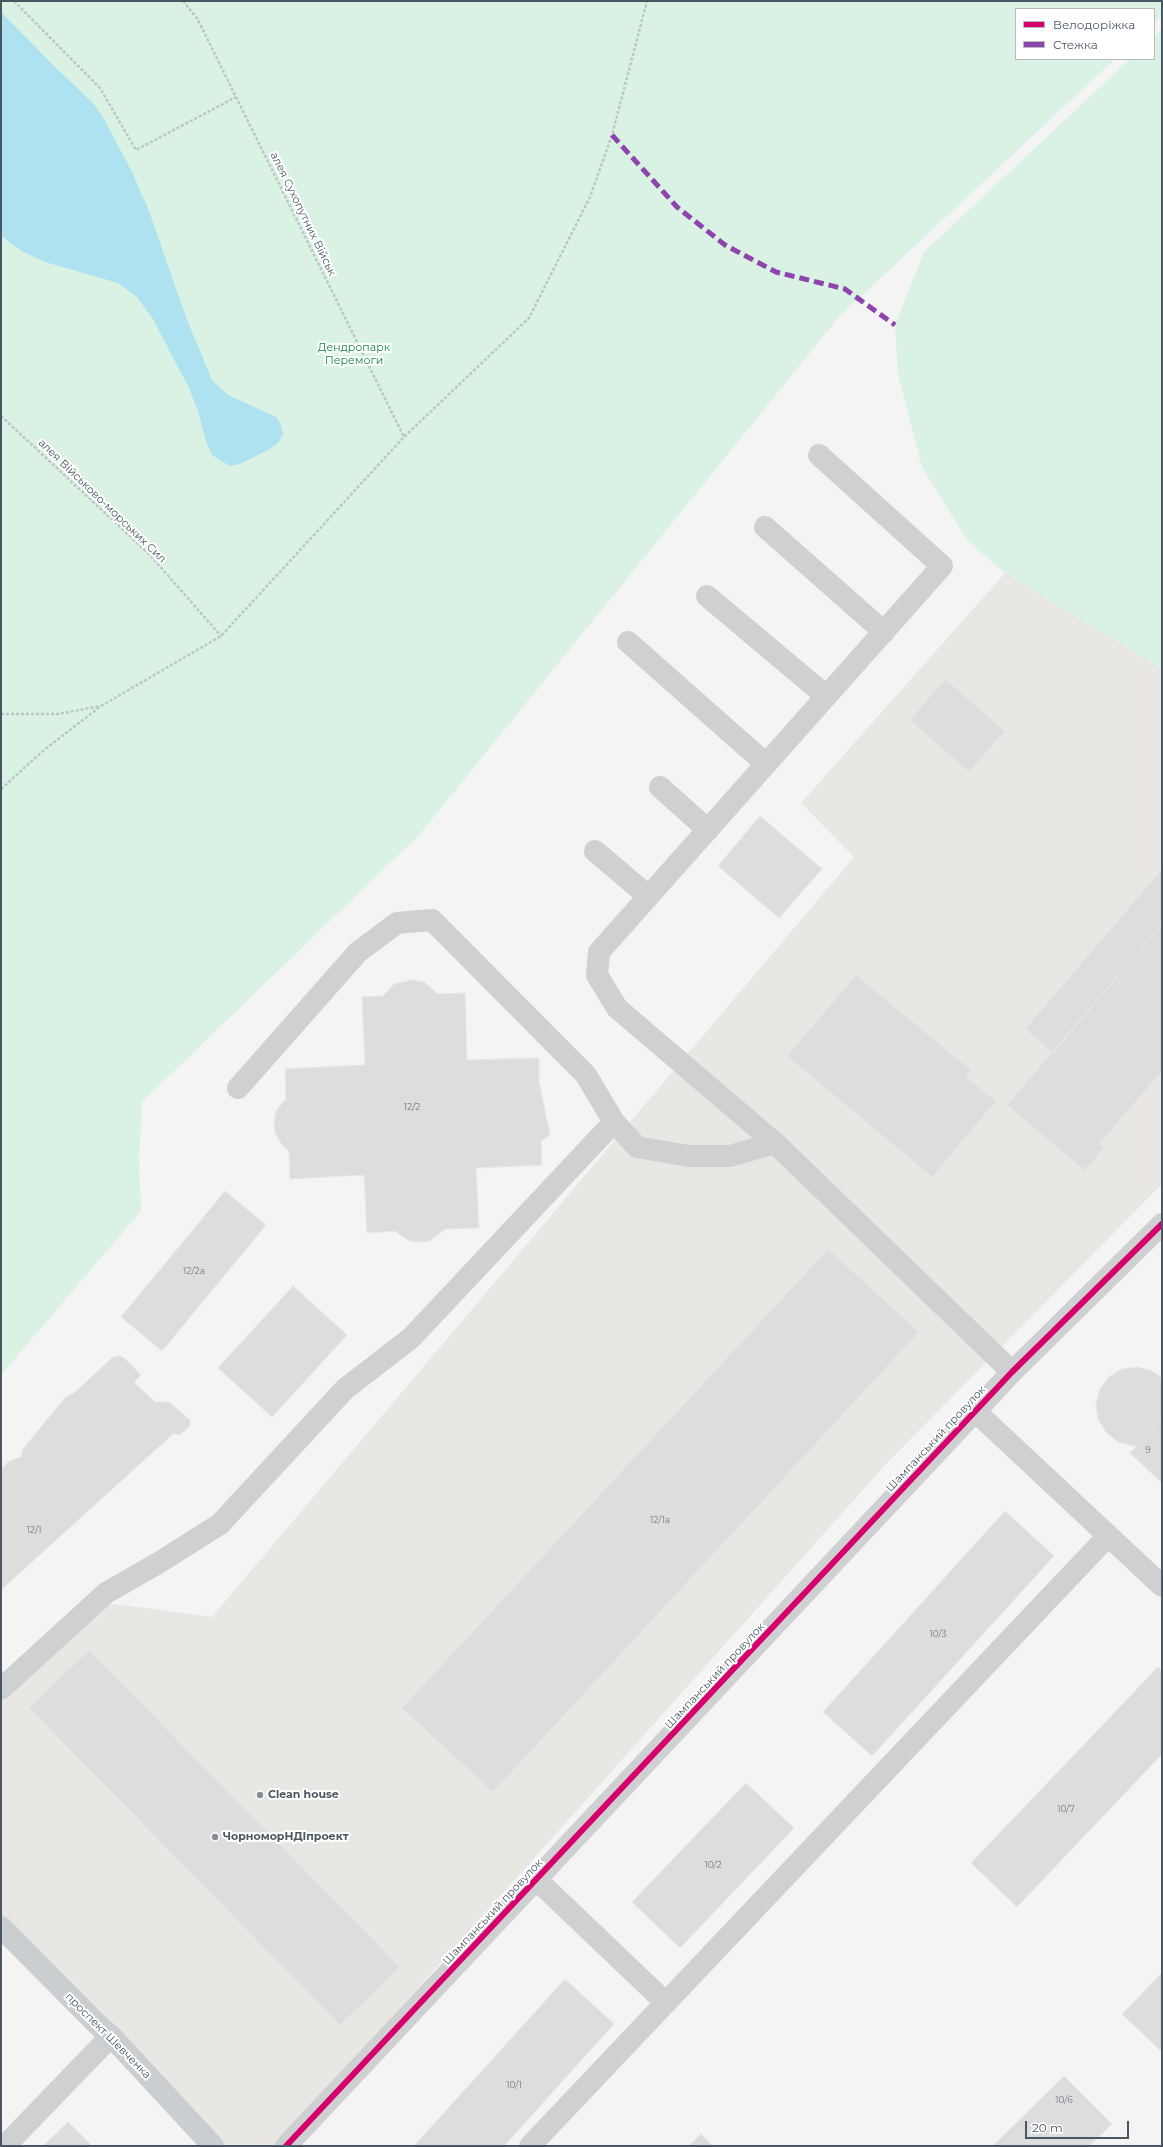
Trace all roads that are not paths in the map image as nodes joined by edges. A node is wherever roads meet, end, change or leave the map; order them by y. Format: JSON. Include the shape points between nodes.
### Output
{"nodes":[{"id":1,"x":819,"y":455,"type":"dead end"},
{"id":2,"x":765,"y":527,"type":"dead end"},
{"id":3,"x":707,"y":596,"type":"dead end"},
{"id":4,"x":884,"y":632,"type":"junction"},
{"id":5,"x":628,"y":642,"type":"dead end"},
{"id":6,"x":826,"y":696,"type":"junction"},
{"id":7,"x":766,"y":764,"type":"junction"},
{"id":8,"x":660,"y":787,"type":"dead end"},
{"id":9,"x":708,"y":830,"type":"junction"},
{"id":10,"x":595,"y":851,"type":"dead end"},
{"id":11,"x":648,"y":896,"type":"junction"},
{"id":12,"x":238,"y":1088,"type":"dead end"},
{"id":13,"x":614,"y":1122,"type":"junction"},
{"id":14,"x":775,"y":1143,"type":"junction"},
{"id":15,"x":1162,"y":1224,"type":"edge"},
{"id":16,"x":1012,"y":1372,"type":"junction"},
{"id":17,"x":976,"y":1412,"type":"junction"},
{"id":18,"x":1108,"y":1536,"type":"junction"},
{"id":19,"x":1162,"y":1586,"type":"edge"},
{"id":20,"x":1,"y":1689,"type":"edge"},
{"id":21,"x":537,"y":1880,"type":"junction"},
{"id":22,"x":1,"y":1927,"type":"edge"},
{"id":23,"x":666,"y":2002,"type":"junction"},
{"id":24,"x":111,"y":2036,"type":"junction"},
{"id":25,"x":5,"y":2146,"type":"edge"},
{"id":26,"x":213,"y":2146,"type":"edge"},
{"id":27,"x":286,"y":2146,"type":"edge"},
{"id":28,"x":530,"y":2146,"type":"edge"}],
"edges":[{"from":1,"to":4,"type":"street","via":[[942,566]]},
{"from":2,"to":4,"type":"street"},
{"from":3,"to":6,"type":"street"},
{"from":4,"to":6,"type":"street"},
{"from":5,"to":7,"type":"street"},
{"from":6,"to":7,"type":"street"},
{"from":7,"to":9,"type":"street"},
{"from":8,"to":9,"type":"street"},
{"from":9,"to":11,"type":"street"},
{"from":10,"to":11,"type":"street"},
{"from":11,"to":14,"type":"street","via":[[599,952],[597,975],[616,1008]]},
{"from":12,"to":13,"type":"street","via":[[358,952],[397,922],[432,920],[586,1075]]},
{"from":13,"to":14,"type":"street","via":[[637,1147],[689,1156],[730,1156]]},
{"from":13,"to":20,"type":"street","via":[[411,1338],[346,1389],[220,1524],[106,1593]]},
{"from":14,"to":16,"type":"street"},
{"from":15,"to":16,"type":"street","name":"Шампанський провулок"},
{"from":16,"to":17,"type":"street","name":"Шампанський провулок"},
{"from":17,"to":18,"type":"street"},
{"from":17,"to":21,"type":"street","name":"Шампанський провулок"},
{"from":18,"to":19,"type":"street"},
{"from":18,"to":23,"type":"street"},
{"from":21,"to":23,"type":"street"},
{"from":21,"to":27,"type":"street","name":"Шампанський провулок"},
{"from":22,"to":24,"type":"main road","name":"проспект Шевченка"},
{"from":23,"to":28,"type":"street"},
{"from":24,"to":25,"type":"street"},
{"from":24,"to":26,"type":"main road","name":"проспект Шевченка"}]}
